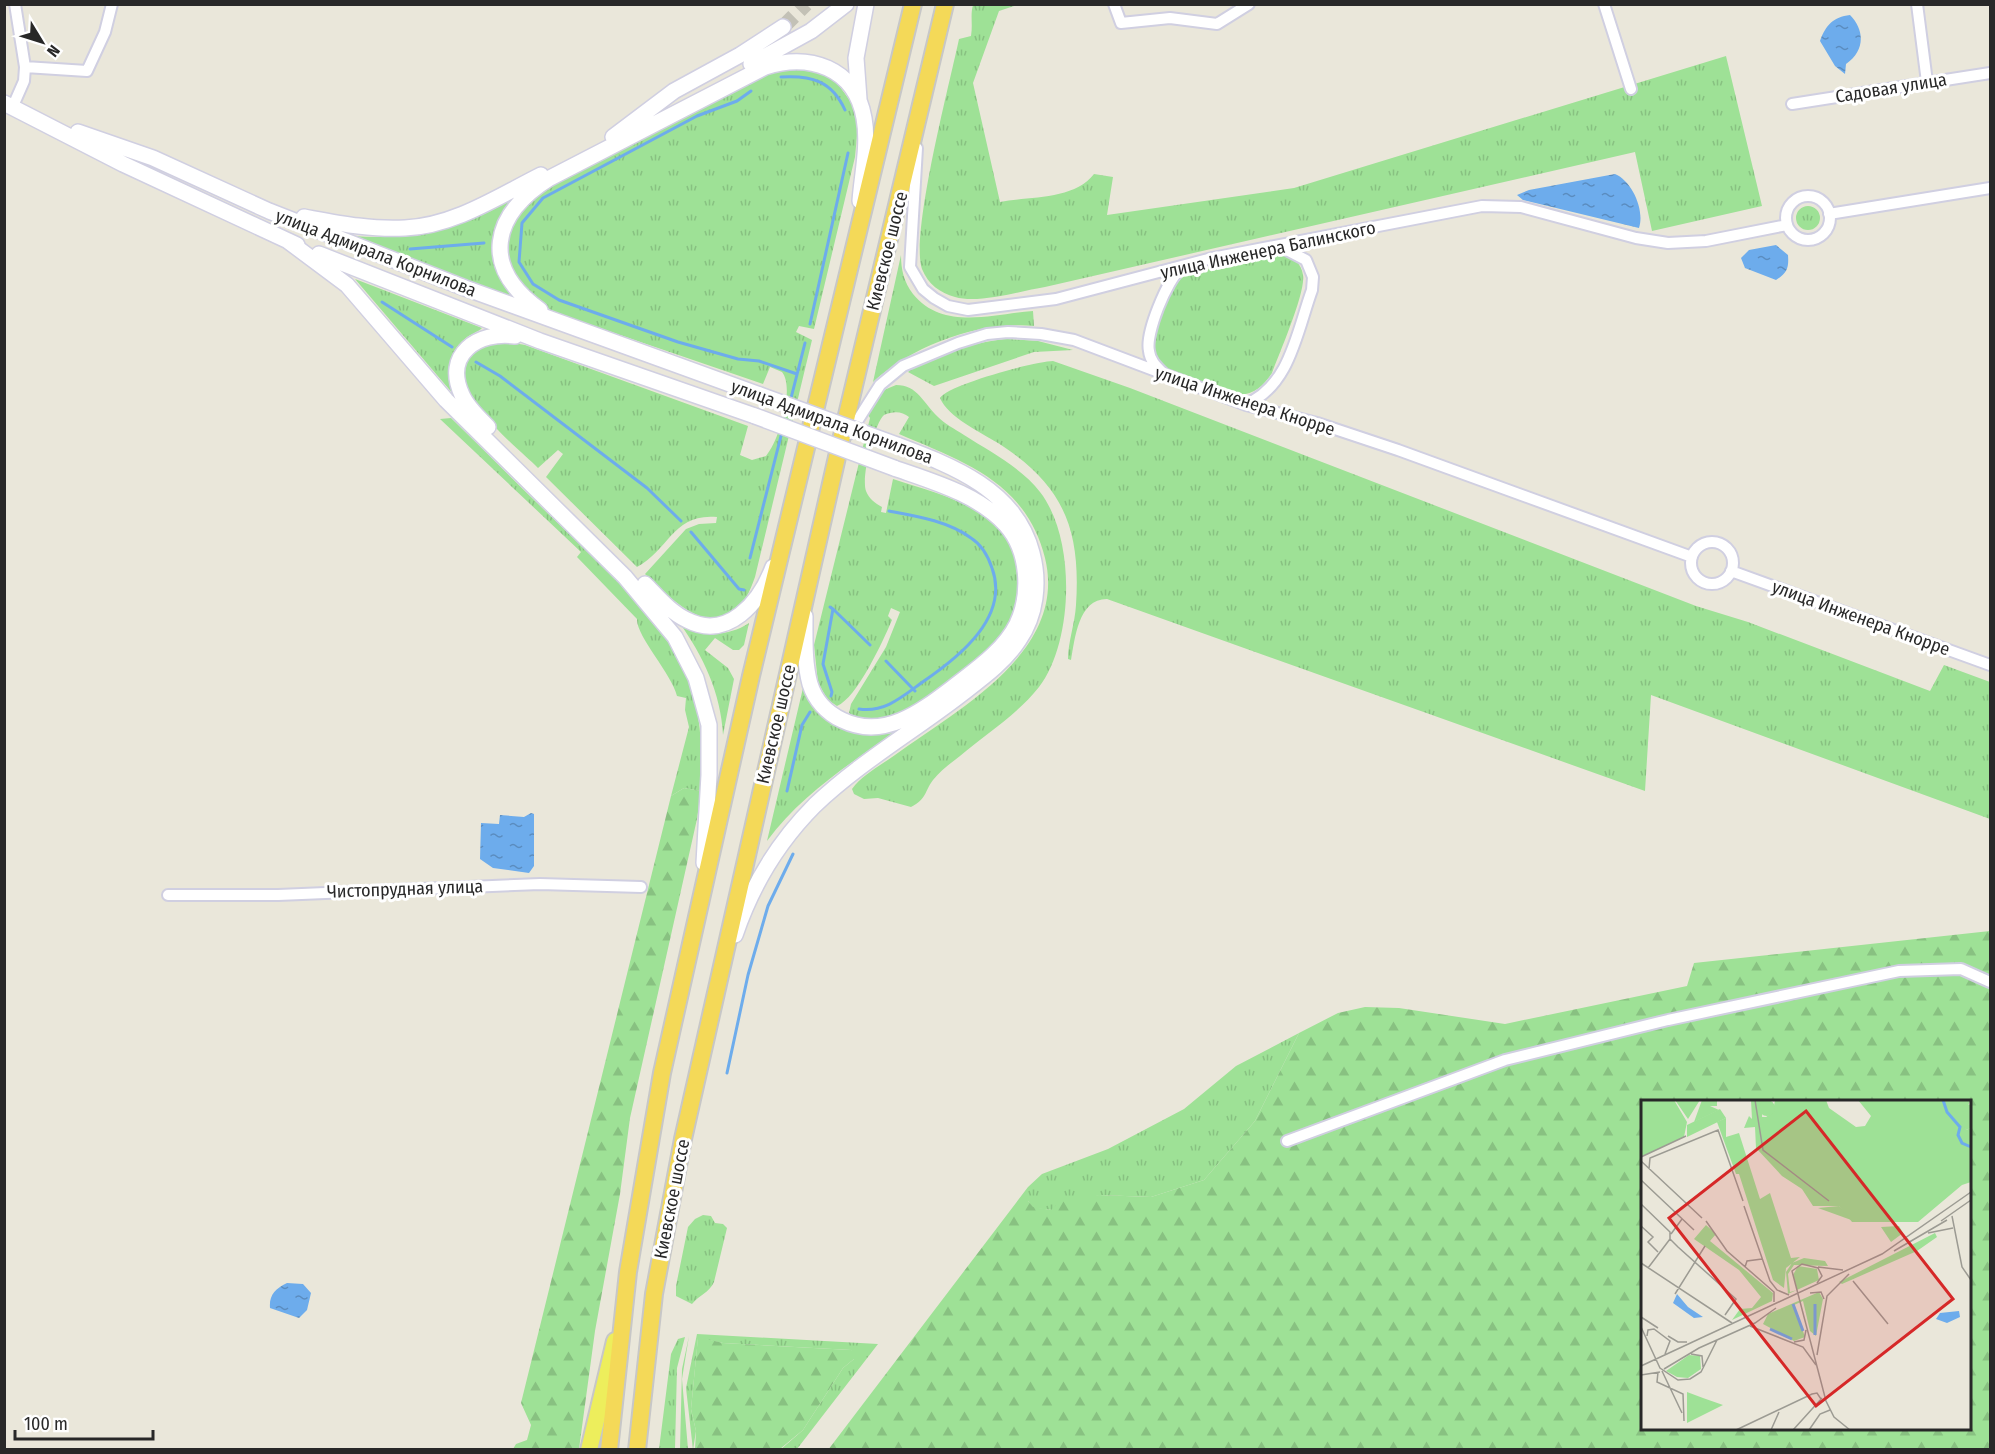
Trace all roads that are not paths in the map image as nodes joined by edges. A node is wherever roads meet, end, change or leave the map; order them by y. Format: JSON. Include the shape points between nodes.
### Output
{"nodes":[{"id":1,"x":15,"y":4,"type":"edge"},
{"id":2,"x":112,"y":4,"type":"edge"},
{"id":3,"x":846,"y":4,"type":"edge"},
{"id":4,"x":866,"y":4,"type":"edge"},
{"id":5,"x":913,"y":4,"type":"edge"},
{"id":6,"x":945,"y":4,"type":"edge"},
{"id":7,"x":1114,"y":4,"type":"edge"},
{"id":8,"x":1249,"y":4,"type":"edge"},
{"id":9,"x":1604,"y":4,"type":"edge"},
{"id":10,"x":1917,"y":4,"type":"edge"},
{"id":11,"x":783,"y":27,"type":"tunnel mouth"},
{"id":12,"x":25,"y":67,"type":"junction"},
{"id":13,"x":1990,"y":73,"type":"edge"},
{"id":14,"x":1927,"y":82,"type":"junction"},
{"id":15,"x":1631,"y":89,"type":"dead end"},
{"id":16,"x":9,"y":104,"type":"edge"},
{"id":17,"x":1792,"y":104,"type":"dead end"},
{"id":18,"x":860,"y":105,"type":"junction"},
{"id":19,"x":35,"y":117,"type":"junction"},
{"id":20,"x":919,"y":120,"type":"junction"},
{"id":21,"x":613,"y":137,"type":"junction"},
{"id":22,"x":1990,"y":188,"type":"edge"},
{"id":23,"x":269,"y":211,"type":"junction"},
{"id":24,"x":1829,"y":214,"type":"junction"},
{"id":25,"x":1787,"y":225,"type":"junction"},
{"id":26,"x":288,"y":241,"type":"junction"},
{"id":27,"x":856,"y":242,"type":"junction"},
{"id":28,"x":1277,"y":245,"type":"junction"},
{"id":29,"x":1185,"y":266,"type":"junction"},
{"id":30,"x":554,"y":320,"type":"junction"},
{"id":31,"x":540,"y":341,"type":"junction"},
{"id":32,"x":1166,"y":377,"type":"junction"},
{"id":33,"x":1246,"y":405,"type":"junction"},
{"id":34,"x":837,"y":457,"type":"junction"},
{"id":35,"x":783,"y":542,"type":"junction"},
{"id":36,"x":1692,"y":557,"type":"junction"},
{"id":37,"x":1731,"y":571,"type":"junction"},
{"id":38,"x":806,"y":594,"type":"junction"},
{"id":39,"x":1990,"y":665,"type":"edge"},
{"id":40,"x":641,"y":887,"type":"dead end"},
{"id":41,"x":168,"y":895,"type":"dead end"},
{"id":42,"x":701,"y":896,"type":"junction"},
{"id":43,"x":1990,"y":982,"type":"edge"},
{"id":44,"x":707,"y":1026,"type":"junction"},
{"id":45,"x":1287,"y":1141,"type":"dead end"},
{"id":46,"x":623,"y":1311,"type":"junction"},
{"id":47,"x":589,"y":1449,"type":"edge"},
{"id":48,"x":609,"y":1449,"type":"edge"},
{"id":49,"x":637,"y":1449,"type":"edge"}],
"edges":[{"from":1,"to":12,"type":"street"},
{"from":2,"to":12,"type":"street","via":[[105,32],[87,71]]},
{"from":3,"to":21,"type":"main road","via":[[811,31]]},
{"from":4,"to":18,"type":"main road","via":[[856,58]]},
{"from":5,"to":27,"type":"highway","name":"Киевское шоссе"},
{"from":6,"to":20,"type":"highway","name":"Киевское шоссе"},
{"from":7,"to":8,"type":"street","via":[[1121,23],[1170,18],[1217,24]]},
{"from":9,"to":15,"type":"street"},
{"from":10,"to":14,"type":"street"},
{"from":11,"to":21,"type":"main road","via":[[674,92]]},
{"from":12,"to":16,"type":"street","via":[[24,81]]},
{"from":13,"to":14,"type":"street","name":"Садовая улица"},
{"from":14,"to":17,"type":"street","name":"Садовая улица"},
{"from":16,"to":19,"type":"main road","name":"улица Адмирала Корнилова"},
{"from":18,"to":27,"type":"main road","via":[[866,136]]},
{"from":18,"to":30,"type":"main road","via":[[850,86],[827,68],[803,61],[777,63],[751,73],[536,187],[519,202],[506,222],[501,260],[516,291]]},
{"from":19,"to":23,"type":"main road","name":"улица Адмирала Корнилова","via":[[153,159]]},
{"from":19,"to":26,"type":"main road","name":"улица Адмирала Корнилова","via":[[123,164]]},
{"from":20,"to":29,"type":"street","name":"улица Инженера Балинского","via":[[910,267],[923,289],[948,306],[968,310],[1056,299]]},
{"from":20,"to":34,"type":"highway","name":"Киевское шоссе"},
{"from":21,"to":23,"type":"main road","via":[[477,207],[426,225],[372,228]]},
{"from":22,"to":24,"type":"street"},
{"from":23,"to":30,"type":"main road","name":"улица Адмирала Корнилова"},
{"from":24,"to":25,"type":"street","via":[[1827,229],[1811,240],[1797,237]]},
{"from":24,"to":25,"type":"street","via":[[1819,199],[1801,197],[1787,210]]},
{"from":25,"to":28,"type":"street","name":"улица Инженера Балинского","via":[[1706,241],[1668,243],[1521,207],[1482,206]]},
{"from":26,"to":31,"type":"main road","name":"улица Адмирала Корнилова"},
{"from":26,"to":42,"type":"main road","via":[[347,285],[446,400],[625,577],[675,637],[696,678],[709,725]]},
{"from":27,"to":35,"type":"highway","name":"Киевское шоссе"},
{"from":28,"to":29,"type":"street","name":"улица Инженера Балинского"},
{"from":28,"to":33,"type":"street","via":[[1306,260],[1313,277],[1312,290],[1282,375],[1267,392]]},
{"from":29,"to":32,"type":"street","via":[[1170,280],[1149,336],[1150,357]]},
{"from":30,"to":44,"type":"main road","name":"улица Адмирала Корнилова","bridge":true,"via":[[897,445],[968,476],[999,498],[1017,517],[1035,565],[1030,618],[1019,641],[998,665],[834,789],[785,837],[754,886]]},
{"from":31,"to":35,"type":"main road","via":[[505,334],[475,341],[458,364],[463,397],[480,420],[672,611],[702,625],[719,625],[737,618],[748,610],[765,584]]},
{"from":31,"to":38,"type":"main road","name":"улица Адмирала Корнилова","bridge":true,"via":[[754,416],[979,504],[1011,532],[1022,558],[1026,585],[1020,615],[1010,635],[983,664],[921,711],[892,725],[862,727],[829,712],[811,685],[805,646]]},
{"from":32,"to":33,"type":"street","name":"улица Инженера Кнорре"},
{"from":32,"to":34,"type":"street","name":"улица Инженера Кнорре","via":[[1065,338],[1018,332],[987,334],[930,354],[892,374],[861,411]]},
{"from":33,"to":36,"type":"street","name":"улица Инженера Кнорре","via":[[1398,450]]},
{"from":34,"to":38,"type":"highway","name":"Киевское шоссе"},
{"from":35,"to":42,"type":"highway","name":"Киевское шоссе"},
{"from":36,"to":37,"type":"street","via":[[1695,576],[1706,583],[1719,583]]},
{"from":36,"to":37,"type":"street","via":[[1701,546],[1721,545],[1731,555]]},
{"from":37,"to":39,"type":"street","name":"улица Инженера Кнорре"},
{"from":38,"to":44,"type":"highway","name":"Киевское шоссе"},
{"from":40,"to":41,"type":"street","name":"Чистопрудная улица","via":[[540,884],[278,895]]},
{"from":42,"to":46,"type":"highway","name":"Киевское шоссе","via":[[662,1073]]},
{"from":43,"to":45,"type":"street","via":[[1961,969],[1899,970],[1668,1020],[1505,1060]]},
{"from":44,"to":49,"type":"highway","name":"Киевское шоссе","via":[[654,1294]]},
{"from":46,"to":47,"type":"main road"},
{"from":46,"to":48,"type":"highway","name":"Киевское шоссе"}]}
